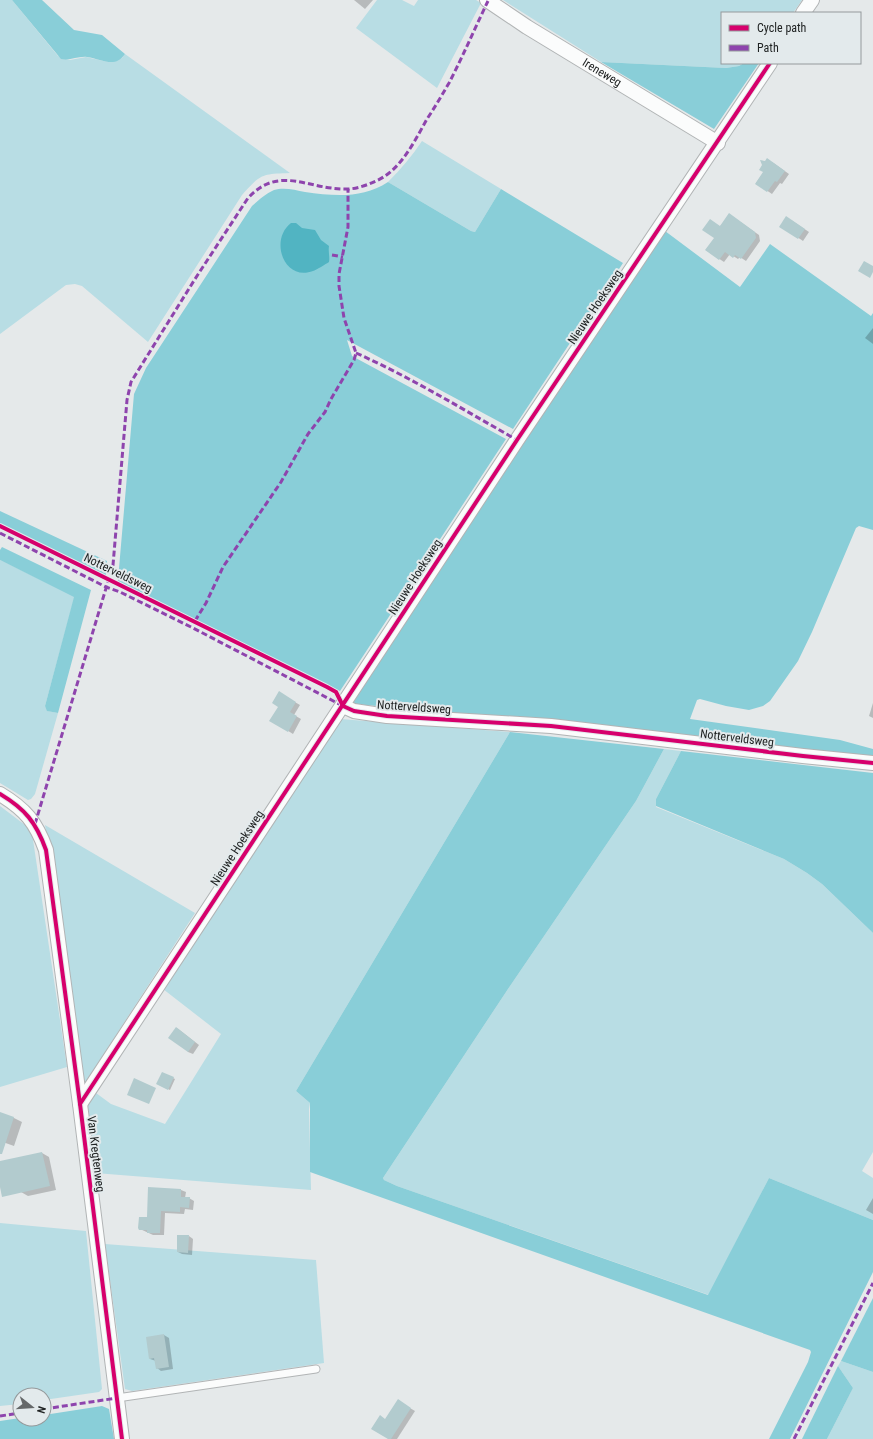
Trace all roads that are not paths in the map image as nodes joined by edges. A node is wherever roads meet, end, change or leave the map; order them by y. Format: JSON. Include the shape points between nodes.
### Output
{"nodes":[{"id":1,"x":487,"y":0,"type":"edge"},
{"id":2,"x":812,"y":0,"type":"edge"},
{"id":3,"x":804,"y":12,"type":"edge"},
{"id":4,"x":769,"y":64,"type":"edge"},
{"id":5,"x":718,"y":143,"type":"junction"},
{"id":6,"x":343,"y":706,"type":"junction"},
{"id":7,"x":873,"y":763,"type":"edge"},
{"id":8,"x":0,"y":794,"type":"edge"},
{"id":9,"x":80,"y":1104,"type":"junction"},
{"id":10,"x":316,"y":1369,"type":"dead end"},
{"id":11,"x":117,"y":1398,"type":"junction"},
{"id":12,"x":122,"y":1439,"type":"edge"}],
"edges":[{"from":1,"to":5,"type":"street","name":"Ireneweg"},
{"from":2,"to":3,"type":"street"},
{"from":4,"to":5,"type":"street","name":"Nieuwe Hoeksweg"},
{"from":5,"to":6,"type":"street","name":"Nieuwe Hoeksweg","via":[[517,440]]},
{"from":6,"to":7,"type":"street","name":"Notterveldsweg","via":[[354,711],[381,715],[551,726]]},
{"from":6,"to":9,"type":"street","name":"Nieuwe Hoeksweg"},
{"from":8,"to":9,"type":"street","name":"Van Kregtenweg","via":[[13,802],[35,824],[46,850]]},
{"from":9,"to":11,"type":"street","name":"Van Kregtenweg"},
{"from":10,"to":11,"type":"lane"},
{"from":11,"to":12,"type":"street","name":"Van Kregtenweg"}]}
